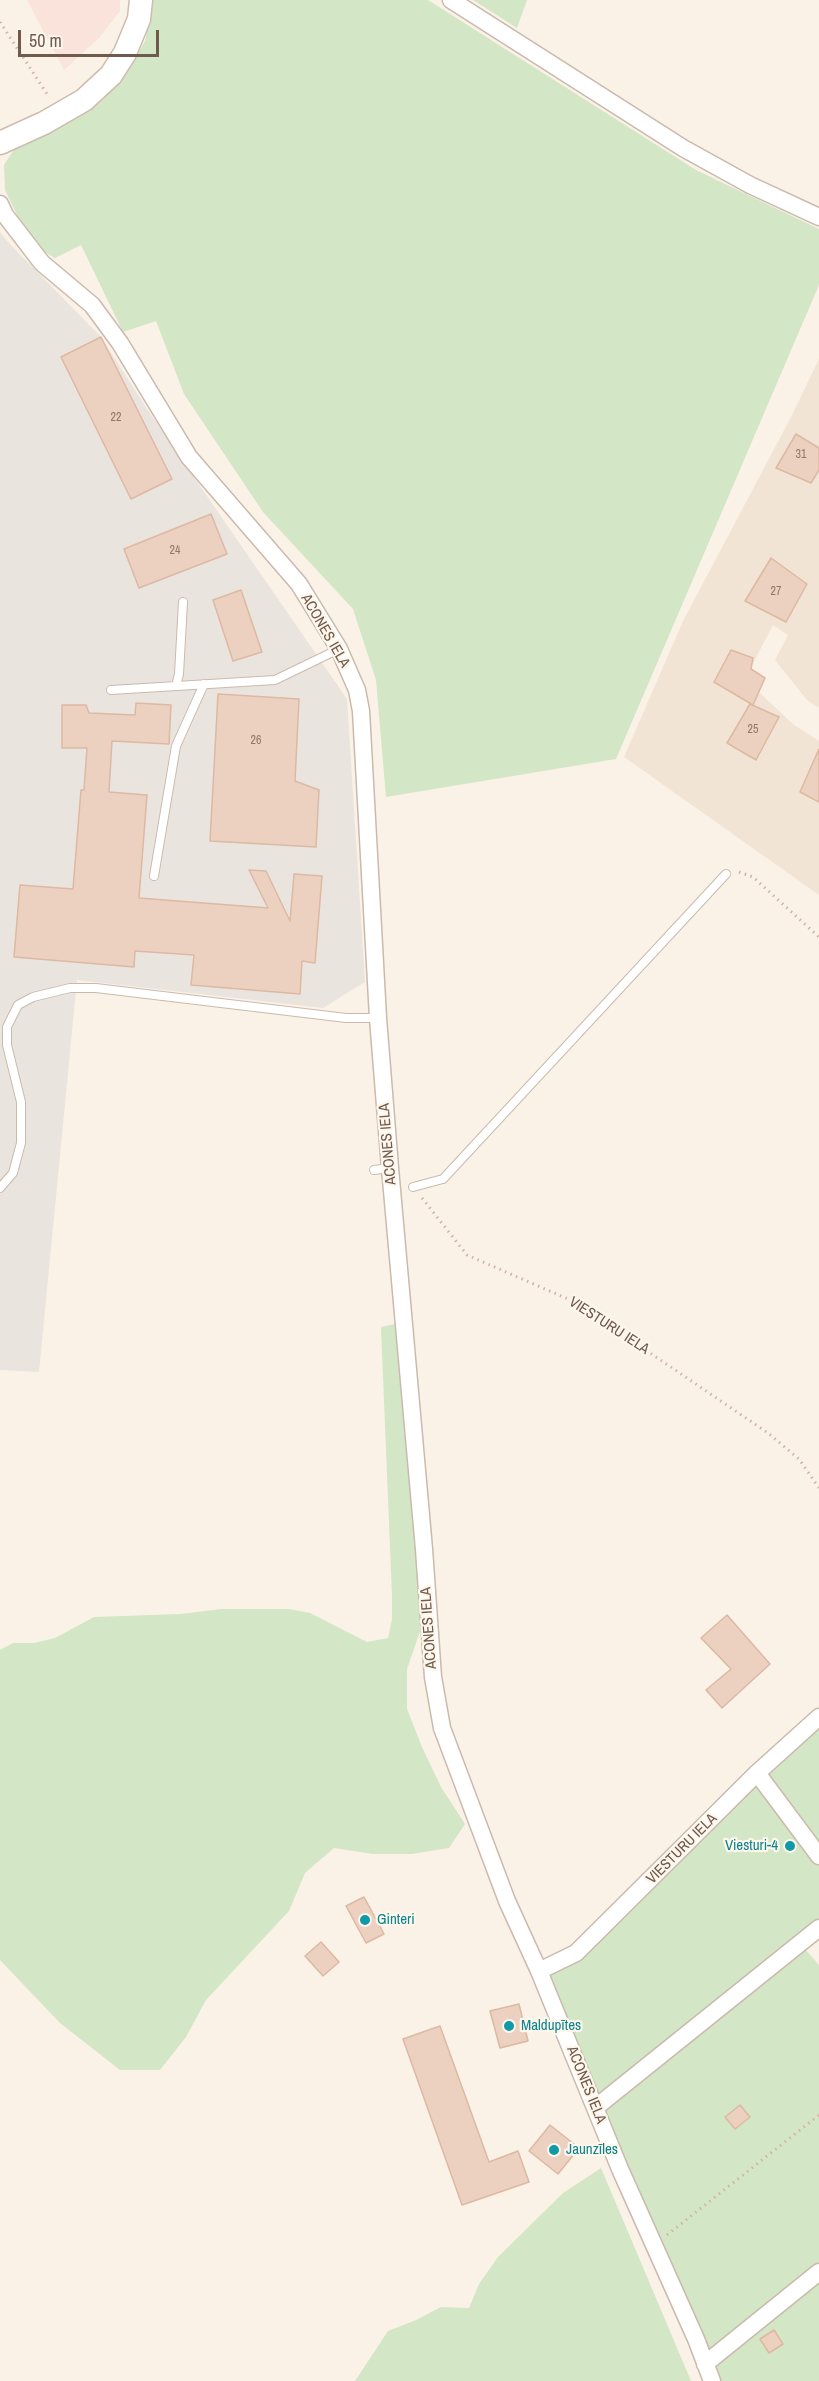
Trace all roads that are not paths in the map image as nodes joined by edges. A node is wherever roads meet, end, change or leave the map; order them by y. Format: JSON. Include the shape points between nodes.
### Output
{"nodes":[{"id":1,"x":141,"y":0,"type":"edge"},
{"id":2,"x":451,"y":0,"type":"edge"},
{"id":3,"x":0,"y":143,"type":"edge"},
{"id":4,"x":0,"y":204,"type":"edge"},
{"id":5,"x":819,"y":217,"type":"edge"},
{"id":6,"x":183,"y":602,"type":"dead end"},
{"id":7,"x":339,"y":649,"type":"junction"},
{"id":8,"x":204,"y":684,"type":"junction"},
{"id":9,"x":176,"y":686,"type":"junction"},
{"id":10,"x":111,"y":690,"type":"dead end"},
{"id":11,"x":726,"y":874,"type":"road end"},
{"id":12,"x":154,"y":876,"type":"dead end"},
{"id":13,"x":378,"y":1018,"type":"junction"},
{"id":14,"x":413,"y":1187,"type":"road end"},
{"id":15,"x":0,"y":1188,"type":"edge"},
{"id":16,"x":819,"y":1717,"type":"edge"},
{"id":17,"x":757,"y":1773,"type":"junction"},
{"id":18,"x":819,"y":1856,"type":"edge"},
{"id":19,"x":819,"y":1928,"type":"edge"},
{"id":20,"x":539,"y":1971,"type":"junction"},
{"id":21,"x":595,"y":2108,"type":"junction"},
{"id":22,"x":819,"y":2272,"type":"edge"},
{"id":23,"x":705,"y":2364,"type":"junction"},
{"id":24,"x":712,"y":2381,"type":"edge"}],
"edges":[{"from":1,"to":3,"type":"street","via":[[139,20],[111,75],[84,100]]},
{"from":2,"to":5,"type":"street","via":[[683,148]]},
{"from":4,"to":7,"type":"street","name":"ACONES IELA","via":[[42,263],[92,305],[120,343],[189,458],[299,584]]},
{"from":6,"to":9,"type":"lane"},
{"from":7,"to":8,"type":"lane","via":[[275,680]]},
{"from":7,"to":13,"type":"street","name":"ACONES IELA","via":[[357,690],[361,711]]},
{"from":8,"to":9,"type":"lane"},
{"from":8,"to":12,"type":"lane","via":[[176,746]]},
{"from":9,"to":10,"type":"lane"},
{"from":11,"to":14,"type":"lane","via":[[443,1179]]},
{"from":13,"to":15,"type":"lane","via":[[346,1018],[96,988],[70,988],[33,997],[18,1005],[7,1027],[7,1046],[21,1102],[21,1143],[13,1173]]},
{"from":13,"to":20,"type":"street","name":"ACONES IELA","via":[[382,1169],[423,1537],[433,1677],[442,1728],[507,1900]]},
{"from":16,"to":17,"type":"street","name":"VIESTURU IELA"},
{"from":17,"to":18,"type":"street"},
{"from":17,"to":20,"type":"street","name":"VIESTURU IELA","via":[[576,1953]]},
{"from":19,"to":21,"type":"street"},
{"from":20,"to":21,"type":"street","name":"ACONES IELA"},
{"from":21,"to":23,"type":"street","name":"ACONES IELA"},
{"from":22,"to":23,"type":"street"},
{"from":23,"to":24,"type":"street","name":"ACONES IELA"}]}
